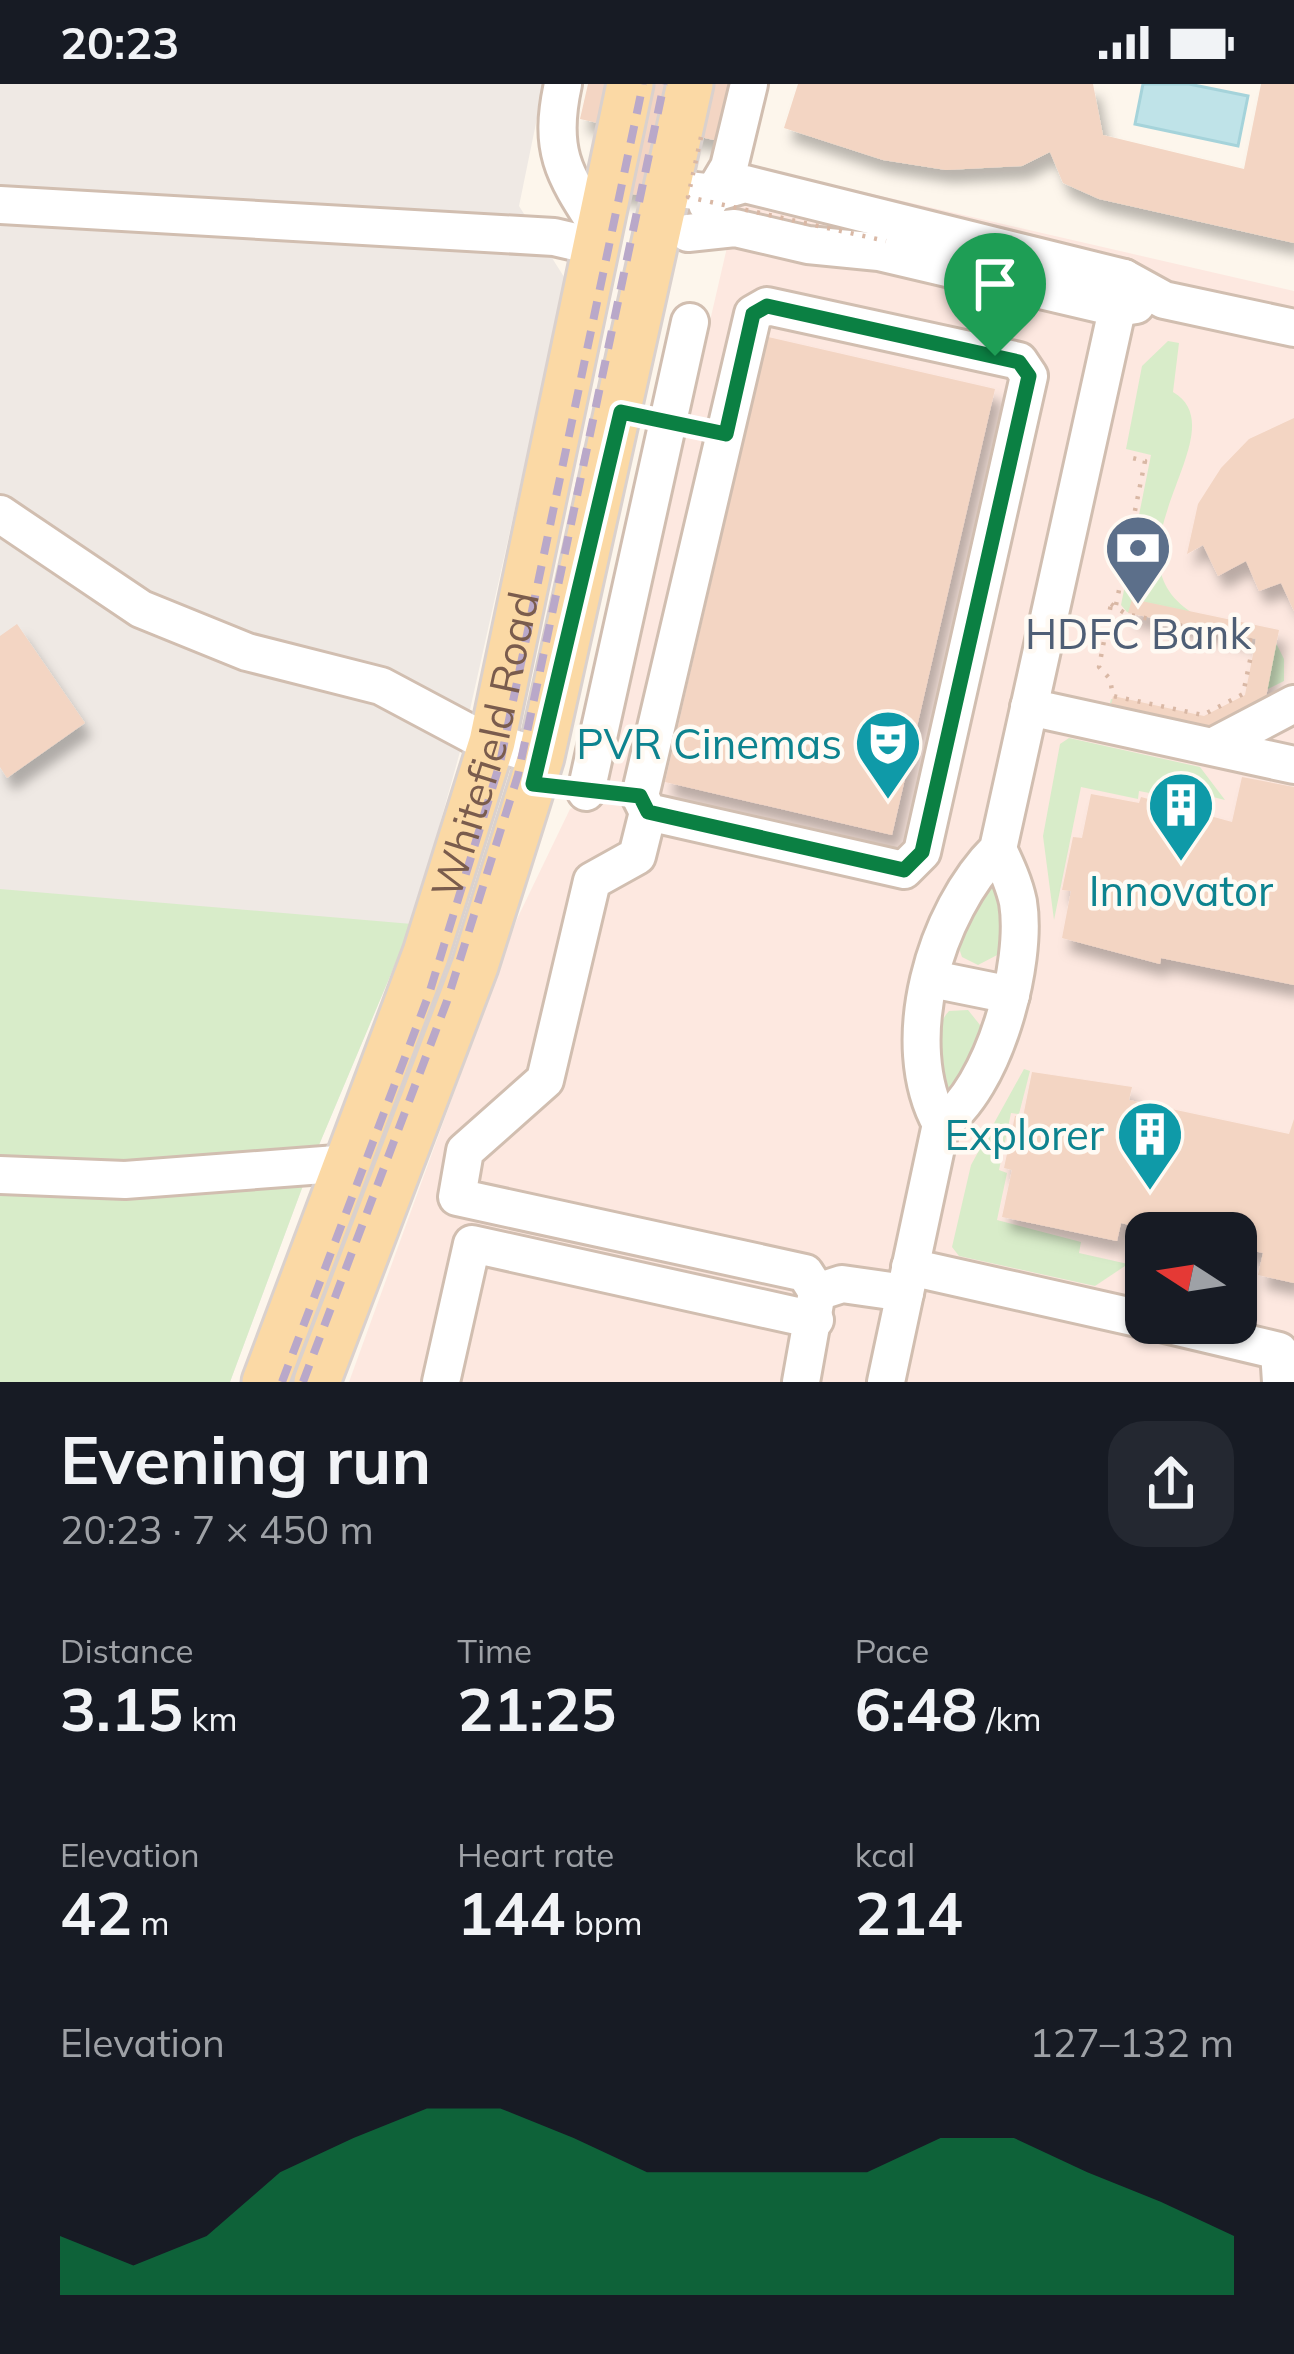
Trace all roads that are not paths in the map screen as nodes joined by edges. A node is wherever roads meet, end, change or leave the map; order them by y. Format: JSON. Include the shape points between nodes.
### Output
{"nodes":[{"id":1,"x":563,"y":84,"type":"edge"},
{"id":2,"x":630,"y":84,"type":"edge"},
{"id":3,"x":690,"y":84,"type":"edge"},
{"id":4,"x":748,"y":84,"type":"edge"},
{"id":5,"x":0,"y":205,"type":"edge"},
{"id":6,"x":695,"y":206,"type":"junction"},
{"id":7,"x":599,"y":238,"type":"junction"},
{"id":8,"x":1120,"y":293,"type":"junction"},
{"id":9,"x":690,"y":322,"type":"dead end"},
{"id":10,"x":1294,"y":328,"type":"edge"},
{"id":11,"x":621,"y":412,"type":"junction"},
{"id":12,"x":668,"y":422,"type":"junction"},
{"id":13,"x":726,"y":434,"type":"junction"},
{"id":14,"x":0,"y":514,"type":"edge"},
{"id":15,"x":586,"y":568,"type":"junction"},
{"id":16,"x":662,"y":586,"type":"junction"},
{"id":17,"x":1294,"y":704,"type":"edge"},
{"id":18,"x":1029,"y":707,"type":"junction"},
{"id":19,"x":492,"y":742,"type":"junction"},
{"id":20,"x":1214,"y":746,"type":"junction"},
{"id":21,"x":1294,"y":765,"type":"edge"},
{"id":22,"x":537,"y":771,"type":"junction"},
{"id":23,"x":586,"y":791,"type":"junction"},
{"id":24,"x":637,"y":791,"type":"junction"},
{"id":25,"x":998,"y":849,"type":"junction"},
{"id":26,"x":932,"y":979,"type":"junction"},
{"id":27,"x":1011,"y":995,"type":"junction"},
{"id":28,"x":941,"y":1124,"type":"junction"},
{"id":29,"x":350,"y":1163,"type":"junction"},
{"id":30,"x":0,"y":1175,"type":"edge"},
{"id":31,"x":908,"y":1280,"type":"junction"},
{"id":32,"x":816,"y":1306,"type":"junction"},
{"id":33,"x":1125,"y":1316,"type":"edge"},
{"id":34,"x":1250,"y":1344,"type":"edge"},
{"id":35,"x":265,"y":1382,"type":"edge"},
{"id":36,"x":317,"y":1382,"type":"edge"},
{"id":37,"x":441,"y":1382,"type":"edge"},
{"id":38,"x":801,"y":1382,"type":"edge"},
{"id":39,"x":886,"y":1382,"type":"edge"},
{"id":40,"x":1281,"y":1382,"type":"edge"}],
"edges":[{"from":1,"to":7,"type":"street","via":[[555,122],[559,164]]},
{"from":2,"to":7,"type":"main road","name":"Whitefield Road"},
{"from":3,"to":6,"type":"main road","name":"Whitefield Road"},
{"from":4,"to":6,"type":"street","name":"Whitefield Road","via":[[730,167]]},
{"from":5,"to":7,"type":"street"},
{"from":6,"to":8,"type":"street"},
{"from":6,"to":8,"type":"street","via":[[735,228],[808,245]]},
{"from":6,"to":11,"type":"main road","name":"Whitefield Road"},
{"from":7,"to":19,"type":"main road","name":"Whitefield Road"},
{"from":8,"to":10,"type":"street"},
{"from":8,"to":18,"type":"street"},
{"from":9,"to":12,"type":"street"},
{"from":11,"to":12,"type":"street"},
{"from":11,"to":15,"type":"main road","name":"Whitefield Road"},
{"from":12,"to":13,"type":"street"},
{"from":12,"to":16,"type":"street"},
{"from":13,"to":16,"type":"street"},
{"from":13,"to":24,"type":"street","via":[[753,314],[767,306],[1019,362],[1029,376],[922,852],[904,870]]},
{"from":14,"to":19,"type":"street","via":[[141,609],[247,652],[381,686]]},
{"from":15,"to":16,"type":"street"},
{"from":15,"to":22,"type":"main road","name":"Whitefield Road"},
{"from":16,"to":23,"type":"street"},
{"from":16,"to":24,"type":"street"},
{"from":17,"to":20,"type":"street"},
{"from":18,"to":20,"type":"street"},
{"from":18,"to":25,"type":"street"},
{"from":19,"to":22,"type":"street"},
{"from":19,"to":29,"type":"main road","name":"Whitefield Road"},
{"from":20,"to":21,"type":"street"},
{"from":22,"to":23,"type":"street"},
{"from":22,"to":36,"type":"main road","name":"Whitefield Road","via":[[475,966]]},
{"from":23,"to":24,"type":"street"},
{"from":24,"to":32,"type":"street","via":[[638,856],[592,881],[545,1080],[465,1151],[457,1197],[805,1273]]},
{"from":25,"to":26,"type":"street","via":[[963,896]]},
{"from":25,"to":27,"type":"street","via":[[1018,906]]},
{"from":26,"to":27,"type":"street"},
{"from":26,"to":28,"type":"street","via":[[925,1061]]},
{"from":27,"to":28,"type":"street","via":[[976,1084]]},
{"from":28,"to":31,"type":"street"},
{"from":29,"to":30,"type":"street","via":[[125,1180]]},
{"from":29,"to":35,"type":"main road","name":"Whitefield Road"},
{"from":31,"to":32,"type":"street","via":[[842,1284]]},
{"from":31,"to":33,"type":"street"},
{"from":31,"to":39,"type":"street"},
{"from":32,"to":37,"type":"street","via":[[472,1244]]},
{"from":32,"to":38,"type":"street"},
{"from":34,"to":40,"type":"street","via":[[1279,1351]]}]}
